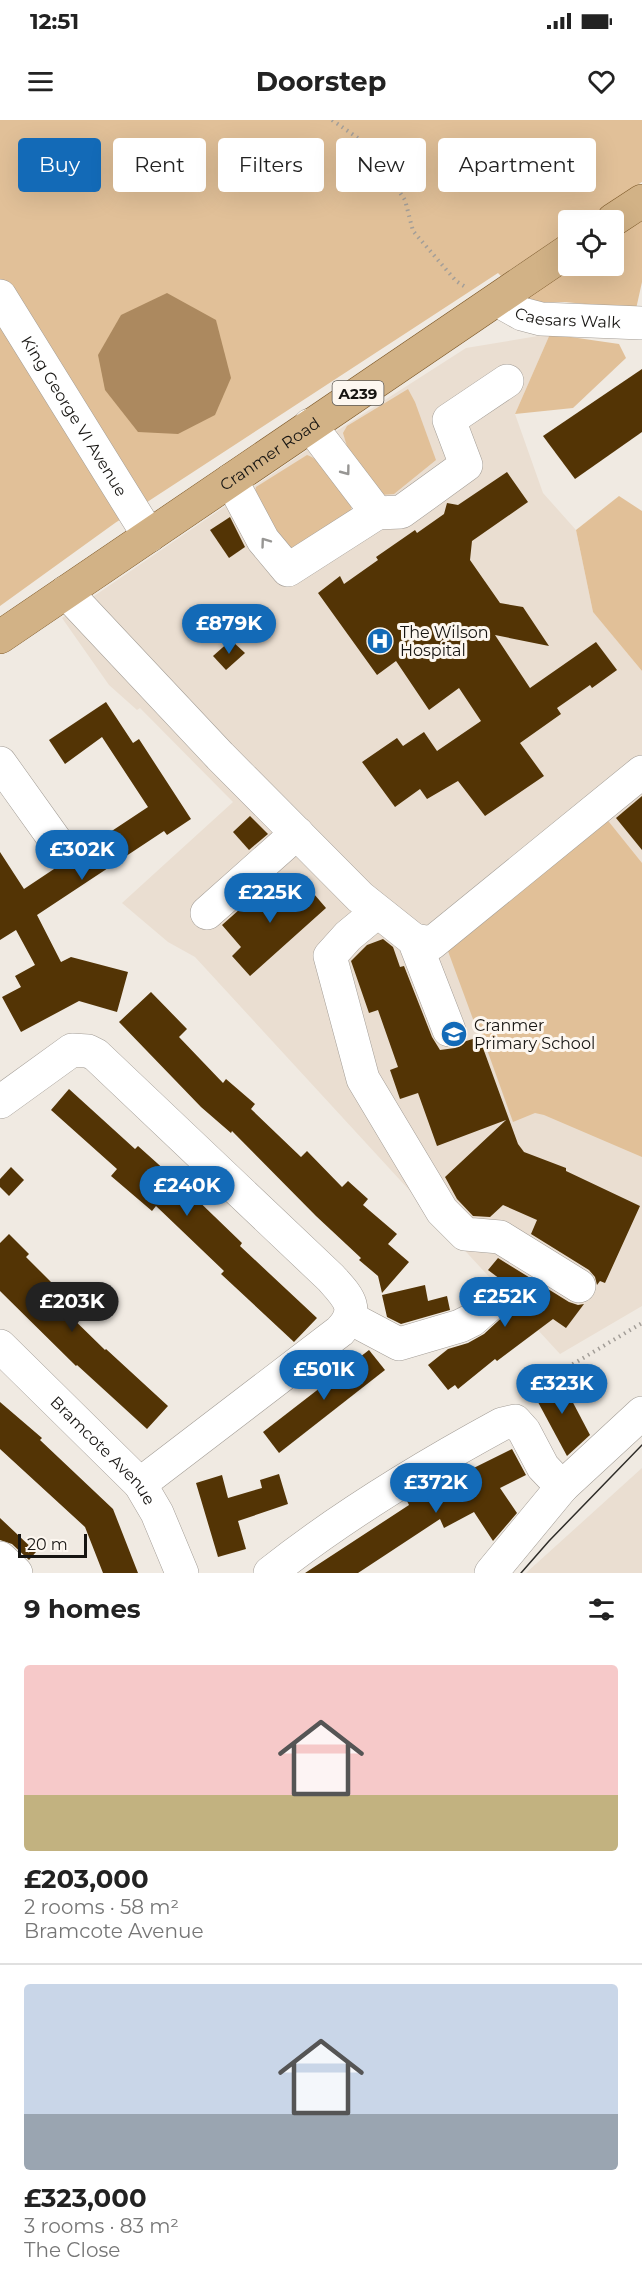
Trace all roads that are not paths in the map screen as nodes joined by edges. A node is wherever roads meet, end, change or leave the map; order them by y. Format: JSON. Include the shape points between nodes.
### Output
{"nodes":[{"id":1,"x":642,"y":201,"type":"edge"},
{"id":2,"x":624,"y":213,"type":"edge"},
{"id":3,"x":558,"y":258,"type":"edge"},
{"id":4,"x":0,"y":296,"type":"edge"},
{"id":5,"x":493,"y":302,"type":"junction"},
{"id":6,"x":642,"y":323,"type":"edge"},
{"id":7,"x":507,"y":381,"type":"dead end"},
{"id":8,"x":310,"y":424,"type":"junction"},
{"id":9,"x":231,"y":480,"type":"junction"},
{"id":10,"x":378,"y":513,"type":"junction"},
{"id":11,"x":149,"y":536,"type":"junction"},
{"id":12,"x":66,"y":592,"type":"junction"},
{"id":13,"x":0,"y":637,"type":"edge"},
{"id":14,"x":0,"y":762,"type":"edge"},
{"id":15,"x":642,"y":772,"type":"edge"},
{"id":16,"x":297,"y":833,"type":"junction"},
{"id":17,"x":60,"y":847,"type":"dead end"},
{"id":18,"x":377,"y":912,"type":"junction"},
{"id":19,"x":207,"y":913,"type":"dead end"},
{"id":20,"x":414,"y":940,"type":"junction"},
{"id":21,"x":449,"y":1030,"type":"dead end"},
{"id":22,"x":0,"y":1102,"type":"edge"},
{"id":23,"x":579,"y":1286,"type":"dead end"},
{"id":24,"x":496,"y":1299,"type":"dead end"},
{"id":25,"x":350,"y":1318,"type":"junction"},
{"id":26,"x":0,"y":1346,"type":"edge"},
{"id":27,"x":642,"y":1413,"type":"edge"},
{"id":28,"x":140,"y":1484,"type":"junction"},
{"id":29,"x":562,"y":1487,"type":"junction"},
{"id":30,"x":0,"y":1558,"type":"edge"},
{"id":31,"x":15,"y":1573,"type":"edge"},
{"id":32,"x":182,"y":1573,"type":"edge"},
{"id":33,"x":270,"y":1573,"type":"edge"},
{"id":34,"x":491,"y":1573,"type":"edge"}],
"edges":[{"from":1,"to":2,"type":"main road"},
{"from":3,"to":5,"type":"main road","name":"Cranmer Road","number":"A239"},
{"from":4,"to":11,"type":"street","name":"King George VI Avenue"},
{"from":5,"to":6,"type":"street","name":"Caesars Walk","via":[[541,319]]},
{"from":5,"to":8,"type":"main road","name":"Cranmer Road","number":"A239"},
{"from":7,"to":10,"type":"street","via":[[449,420],[466,465],[401,512]]},
{"from":8,"to":9,"type":"main road","name":"Cranmer Road","number":"A239"},
{"from":8,"to":10,"type":"street","one_way":true},
{"from":10,"to":9,"type":"street","one_way":true,"via":[[288,570],[263,540]]},
{"from":9,"to":11,"type":"main road","name":"Cranmer Road","number":"A239"},
{"from":11,"to":12,"type":"main road","name":"Cranmer Road","number":"A239"},
{"from":12,"to":13,"type":"main road","name":"Cranmer Road","number":"A239"},
{"from":12,"to":16,"type":"street"},
{"from":14,"to":17,"type":"street"},
{"from":15,"to":20,"type":"street","via":[[432,943]]},
{"from":16,"to":18,"type":"street"},
{"from":16,"to":19,"type":"street"},
{"from":18,"to":20,"type":"street"},
{"from":18,"to":23,"type":"street","via":[[330,956],[363,1079],[442,1211],[465,1234],[500,1237]]},
{"from":20,"to":21,"type":"street"},
{"from":22,"to":25,"type":"street","via":[[63,1054],[72,1050],[96,1055],[331,1278],[347,1296]]},
{"from":24,"to":25,"type":"street","via":[[460,1326],[399,1344]]},
{"from":25,"to":28,"type":"street","via":[[340,1332]]},
{"from":26,"to":28,"type":"street","name":"Bramcote Avenue"},
{"from":27,"to":29,"type":"street"},
{"from":28,"to":32,"type":"street","name":"Bramcote Avenue"},
{"from":29,"to":33,"type":"street","via":[[543,1467],[515,1421],[502,1424],[391,1487],[311,1540]]},
{"from":29,"to":34,"type":"street"},
{"from":30,"to":31,"type":"street"}]}
